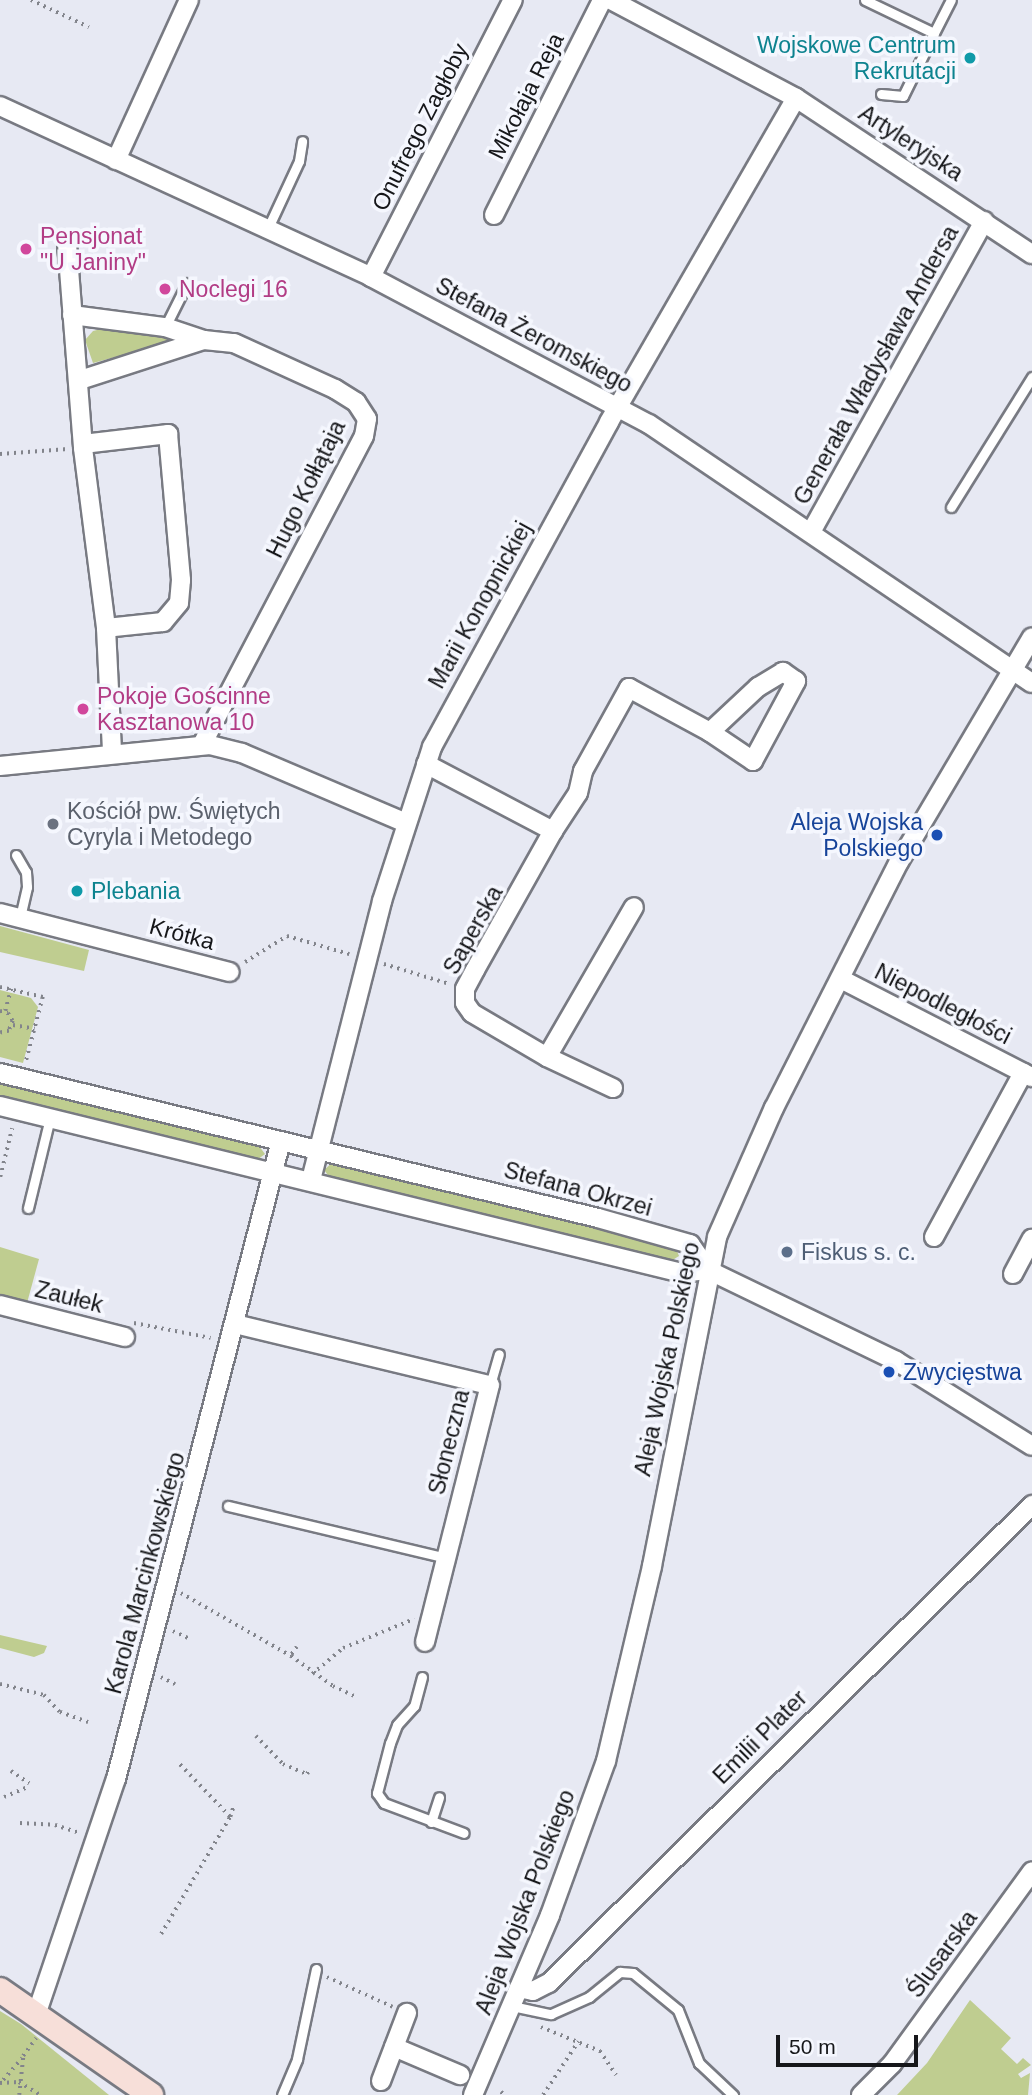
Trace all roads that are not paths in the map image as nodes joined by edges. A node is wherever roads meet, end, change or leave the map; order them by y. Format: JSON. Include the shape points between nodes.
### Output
{"nodes":[{"id":1,"x":189,"y":0,"type":"edge"},
{"id":2,"x":513,"y":0,"type":"edge"},
{"id":3,"x":602,"y":0,"type":"edge"},
{"id":4,"x":611,"y":0,"type":"edge"},
{"id":5,"x":865,"y":0,"type":"edge"},
{"id":6,"x":951,"y":0,"type":"edge"},
{"id":7,"x":934,"y":33,"type":"junction"},
{"id":8,"x":881,"y":94,"type":"dead end"},
{"id":9,"x":796,"y":98,"type":"junction"},
{"id":10,"x":0,"y":106,"type":"edge"},
{"id":11,"x":302,"y":141,"type":"dead end"},
{"id":12,"x":116,"y":160,"type":"junction"},
{"id":13,"x":494,"y":215,"type":"dead end"},
{"id":14,"x":985,"y":222,"type":"junction"},
{"id":15,"x":267,"y":230,"type":"junction"},
{"id":16,"x":67,"y":244,"type":"dead end"},
{"id":17,"x":1032,"y":254,"type":"edge"},
{"id":18,"x":371,"y":277,"type":"junction"},
{"id":19,"x":187,"y":283,"type":"dead end"},
{"id":20,"x":72,"y":315,"type":"junction"},
{"id":21,"x":164,"y":327,"type":"junction"},
{"id":22,"x":204,"y":340,"type":"junction"},
{"id":23,"x":1032,"y":377,"type":"edge"},
{"id":24,"x":80,"y":380,"type":"junction"},
{"id":25,"x":618,"y":407,"type":"junction"},
{"id":26,"x":83,"y":446,"type":"junction"},
{"id":27,"x":951,"y":507,"type":"dead end"},
{"id":28,"x":811,"y":532,"type":"junction"},
{"id":29,"x":106,"y":628,"type":"junction"},
{"id":30,"x":1032,"y":637,"type":"edge"},
{"id":31,"x":1009,"y":671,"type":"junction"},
{"id":32,"x":1032,"y":683,"type":"edge"},
{"id":33,"x":710,"y":732,"type":"junction"},
{"id":34,"x":202,"y":744,"type":"junction"},
{"id":35,"x":112,"y":752,"type":"junction"},
{"id":36,"x":426,"y":764,"type":"junction"},
{"id":37,"x":0,"y":766,"type":"edge"},
{"id":38,"x":406,"y":823,"type":"junction"},
{"id":39,"x":553,"y":831,"type":"junction"},
{"id":40,"x":16,"y":855,"type":"dead end"},
{"id":41,"x":634,"y":907,"type":"dead end"},
{"id":42,"x":0,"y":913,"type":"edge"},
{"id":43,"x":20,"y":917,"type":"junction"},
{"id":44,"x":230,"y":972,"type":"road end"},
{"id":45,"x":841,"y":979,"type":"junction"},
{"id":46,"x":547,"y":1057,"type":"junction"},
{"id":47,"x":0,"y":1073,"type":"edge"},
{"id":48,"x":1027,"y":1075,"type":"edge"},
{"id":49,"x":613,"y":1088,"type":"dead end"},
{"id":50,"x":0,"y":1106,"type":"edge"},
{"id":51,"x":50,"y":1118,"type":"junction"},
{"id":52,"x":281,"y":1141,"type":"junction"},
{"id":53,"x":318,"y":1150,"type":"junction"},
{"id":54,"x":275,"y":1170,"type":"junction"},
{"id":55,"x":311,"y":1180,"type":"junction"},
{"id":56,"x":28,"y":1208,"type":"dead end"},
{"id":57,"x":934,"y":1237,"type":"dead end"},
{"id":58,"x":1032,"y":1239,"type":"edge"},
{"id":59,"x":708,"y":1270,"type":"junction"},
{"id":60,"x":1013,"y":1274,"type":"dead end"},
{"id":61,"x":0,"y":1305,"type":"edge"},
{"id":62,"x":235,"y":1324,"type":"junction"},
{"id":63,"x":125,"y":1337,"type":"road end"},
{"id":64,"x":499,"y":1354,"type":"dead end"},
{"id":65,"x":490,"y":1385,"type":"junction"},
{"id":66,"x":1032,"y":1446,"type":"edge"},
{"id":67,"x":1032,"y":1505,"type":"edge"},
{"id":68,"x":228,"y":1506,"type":"dead end"},
{"id":69,"x":446,"y":1558,"type":"junction"},
{"id":70,"x":425,"y":1642,"type":"dead end"},
{"id":71,"x":422,"y":1677,"type":"dead end"},
{"id":72,"x":439,"y":1797,"type":"dead end"},
{"id":73,"x":431,"y":1822,"type":"junction"},
{"id":74,"x":464,"y":1833,"type":"dead end"},
{"id":75,"x":1032,"y":1871,"type":"edge"},
{"id":76,"x":315,"y":1970,"type":"road end"},
{"id":77,"x":519,"y":1988,"type":"junction"},
{"id":78,"x":0,"y":1990,"type":"edge"},
{"id":79,"x":512,"y":2006,"type":"junction"},
{"id":80,"x":407,"y":2013,"type":"road end"},
{"id":81,"x":39,"y":2021,"type":"junction"},
{"id":82,"x":394,"y":2047,"type":"junction"},
{"id":83,"x":460,"y":2075,"type":"dead end"},
{"id":84,"x":381,"y":2081,"type":"dead end"},
{"id":85,"x":151,"y":2095,"type":"edge"},
{"id":86,"x":282,"y":2095,"type":"edge"},
{"id":87,"x":473,"y":2095,"type":"edge"},
{"id":88,"x":733,"y":2095,"type":"edge"},
{"id":89,"x":861,"y":2095,"type":"edge"}],
"edges":[{"from":1,"to":12,"type":"street"},
{"from":2,"to":18,"type":"street","name":"Onufrego Zagłoby"},
{"from":3,"to":13,"type":"street","name":"Mikołaja Reja"},
{"from":4,"to":9,"type":"street","name":"Artyleryjska"},
{"from":5,"to":7,"type":"lane"},
{"from":6,"to":7,"type":"lane"},
{"from":7,"to":8,"type":"lane","via":[[903,96]]},
{"from":9,"to":14,"type":"street","name":"Artyleryjska"},
{"from":9,"to":25,"type":"street","name":"Marii Konopnickiej"},
{"from":10,"to":12,"type":"street","name":"Stefana Żeromskiego"},
{"from":11,"to":15,"type":"lane","via":[[299,161]]},
{"from":12,"to":15,"type":"street","name":"Stefana Żeromskiego"},
{"from":14,"to":17,"type":"street","name":"Artyleryjska"},
{"from":14,"to":28,"type":"street","name":"Generała Władysława Andersa"},
{"from":15,"to":18,"type":"street","name":"Stefana Żeromskiego"},
{"from":16,"to":20,"type":"street"},
{"from":18,"to":25,"type":"street","name":"Stefana Żeromskiego"},
{"from":19,"to":21,"type":"lane"},
{"from":20,"to":21,"type":"street","name":"Hugo Kołłątaja"},
{"from":20,"to":24,"type":"street"},
{"from":21,"to":22,"type":"street","name":"Hugo Kołłątaja"},
{"from":22,"to":24,"type":"street","name":"Hugo Kołłątaja"},
{"from":22,"to":34,"type":"street","name":"Hugo Kołłątaja","via":[[234,343],[335,389],[356,402],[367,419],[364,436]]},
{"from":23,"to":27,"type":"lane"},
{"from":24,"to":26,"type":"street"},
{"from":25,"to":28,"type":"street","name":"Stefana Żeromskiego"},
{"from":25,"to":36,"type":"street","name":"Marii Konopnickiej","via":[[461,687]]},
{"from":26,"to":29,"type":"street"},
{"from":26,"to":29,"type":"street","via":[[167,433],[181,580],[179,603],[163,622]]},
{"from":28,"to":31,"type":"street","name":"Stefana Żeromskiego"},
{"from":29,"to":35,"type":"street"},
{"from":30,"to":31,"type":"street","name":"Aleja Wojska Polskiego"},
{"from":31,"to":32,"type":"street","name":"Stefana Żeromskiego"},
{"from":31,"to":45,"type":"street","name":"Aleja Wojska Polskiego","via":[[947,775]]},
{"from":33,"to":33,"type":"street","name":"Saperska","via":[[758,687],[783,672],[796,681],[753,761]]},
{"from":33,"to":39,"type":"street","name":"Saperska","via":[[629,688],[583,771],[578,793]]},
{"from":34,"to":35,"type":"street"},
{"from":34,"to":38,"type":"street","via":[[242,754]]},
{"from":35,"to":37,"type":"street"},
{"from":36,"to":38,"type":"street","name":"Marii Konopnickiej"},
{"from":36,"to":39,"type":"street"},
{"from":38,"to":53,"type":"street","name":"Marii Konopnickiej","via":[[366,958]]},
{"from":39,"to":46,"type":"street","name":"Saperska","via":[[465,989],[465,1003],[472,1013]]},
{"from":40,"to":43,"type":"lane","via":[[26,872]]},
{"from":41,"to":46,"type":"street"},
{"from":42,"to":43,"type":"street","name":"Krótka"},
{"from":43,"to":44,"type":"street","name":"Krótka"},
{"from":45,"to":48,"type":"street","name":"Niepodległości"},
{"from":45,"to":59,"type":"street","name":"Aleja Wojska Polskiego","via":[[757,1144]]},
{"from":46,"to":49,"type":"street","name":"Saperska"},
{"from":47,"to":52,"type":"street","name":"Stefana Okrzei"},
{"from":48,"to":57,"type":"street","name":"Niepodległości"},
{"from":50,"to":51,"type":"street"},
{"from":51,"to":54,"type":"street"},
{"from":51,"to":56,"type":"lane"},
{"from":52,"to":53,"type":"street","name":"Stefana Okrzei"},
{"from":52,"to":54,"type":"street","name":"Karola Marcinkowskiego"},
{"from":53,"to":55,"type":"street","name":"Marii Konopnickiej"},
{"from":53,"to":59,"type":"street","name":"Stefana Okrzei","via":[[690,1244]]},
{"from":54,"to":55,"type":"street"},
{"from":54,"to":62,"type":"street","name":"Karola Marcinkowskiego"},
{"from":55,"to":59,"type":"street","via":[[682,1273]]},
{"from":58,"to":60,"type":"street"},
{"from":59,"to":66,"type":"street","via":[[896,1361]]},
{"from":59,"to":77,"type":"street","name":"Aleja Wojska Polskiego","via":[[630,1671],[606,1760]]},
{"from":61,"to":63,"type":"street","name":"Zaułek"},
{"from":62,"to":65,"type":"street","name":"Słoneczna"},
{"from":62,"to":81,"type":"street","name":"Karola Marcinkowskiego","via":[[116,1779]]},
{"from":64,"to":65,"type":"lane"},
{"from":65,"to":69,"type":"street","name":"Słoneczna"},
{"from":67,"to":77,"type":"street","name":"Emilii Plater","via":[[548,1983],[533,1991]]},
{"from":68,"to":69,"type":"lane"},
{"from":69,"to":70,"type":"street","name":"Słoneczna"},
{"from":71,"to":73,"type":"lane","via":[[414,1706],[397,1725],[390,1743],[377,1793],[384,1803]]},
{"from":72,"to":73,"type":"lane"},
{"from":73,"to":74,"type":"lane"},
{"from":75,"to":89,"type":"street","name":"Ślusarska","via":[[892,2064]]},
{"from":76,"to":86,"type":"lane","via":[[297,2059]]},
{"from":77,"to":79,"type":"street","name":"Aleja Wojska Polskiego"},
{"from":78,"to":81,"type":"street"},
{"from":79,"to":87,"type":"street","name":"Aleja Wojska Polskiego"},
{"from":79,"to":88,"type":"lane","via":[[551,2014],[589,1997],[620,1972],[633,1973],[678,2010],[699,2063]]},
{"from":80,"to":82,"type":"street"},
{"from":81,"to":85,"type":"street"},
{"from":82,"to":83,"type":"street"},
{"from":82,"to":84,"type":"street"}]}
